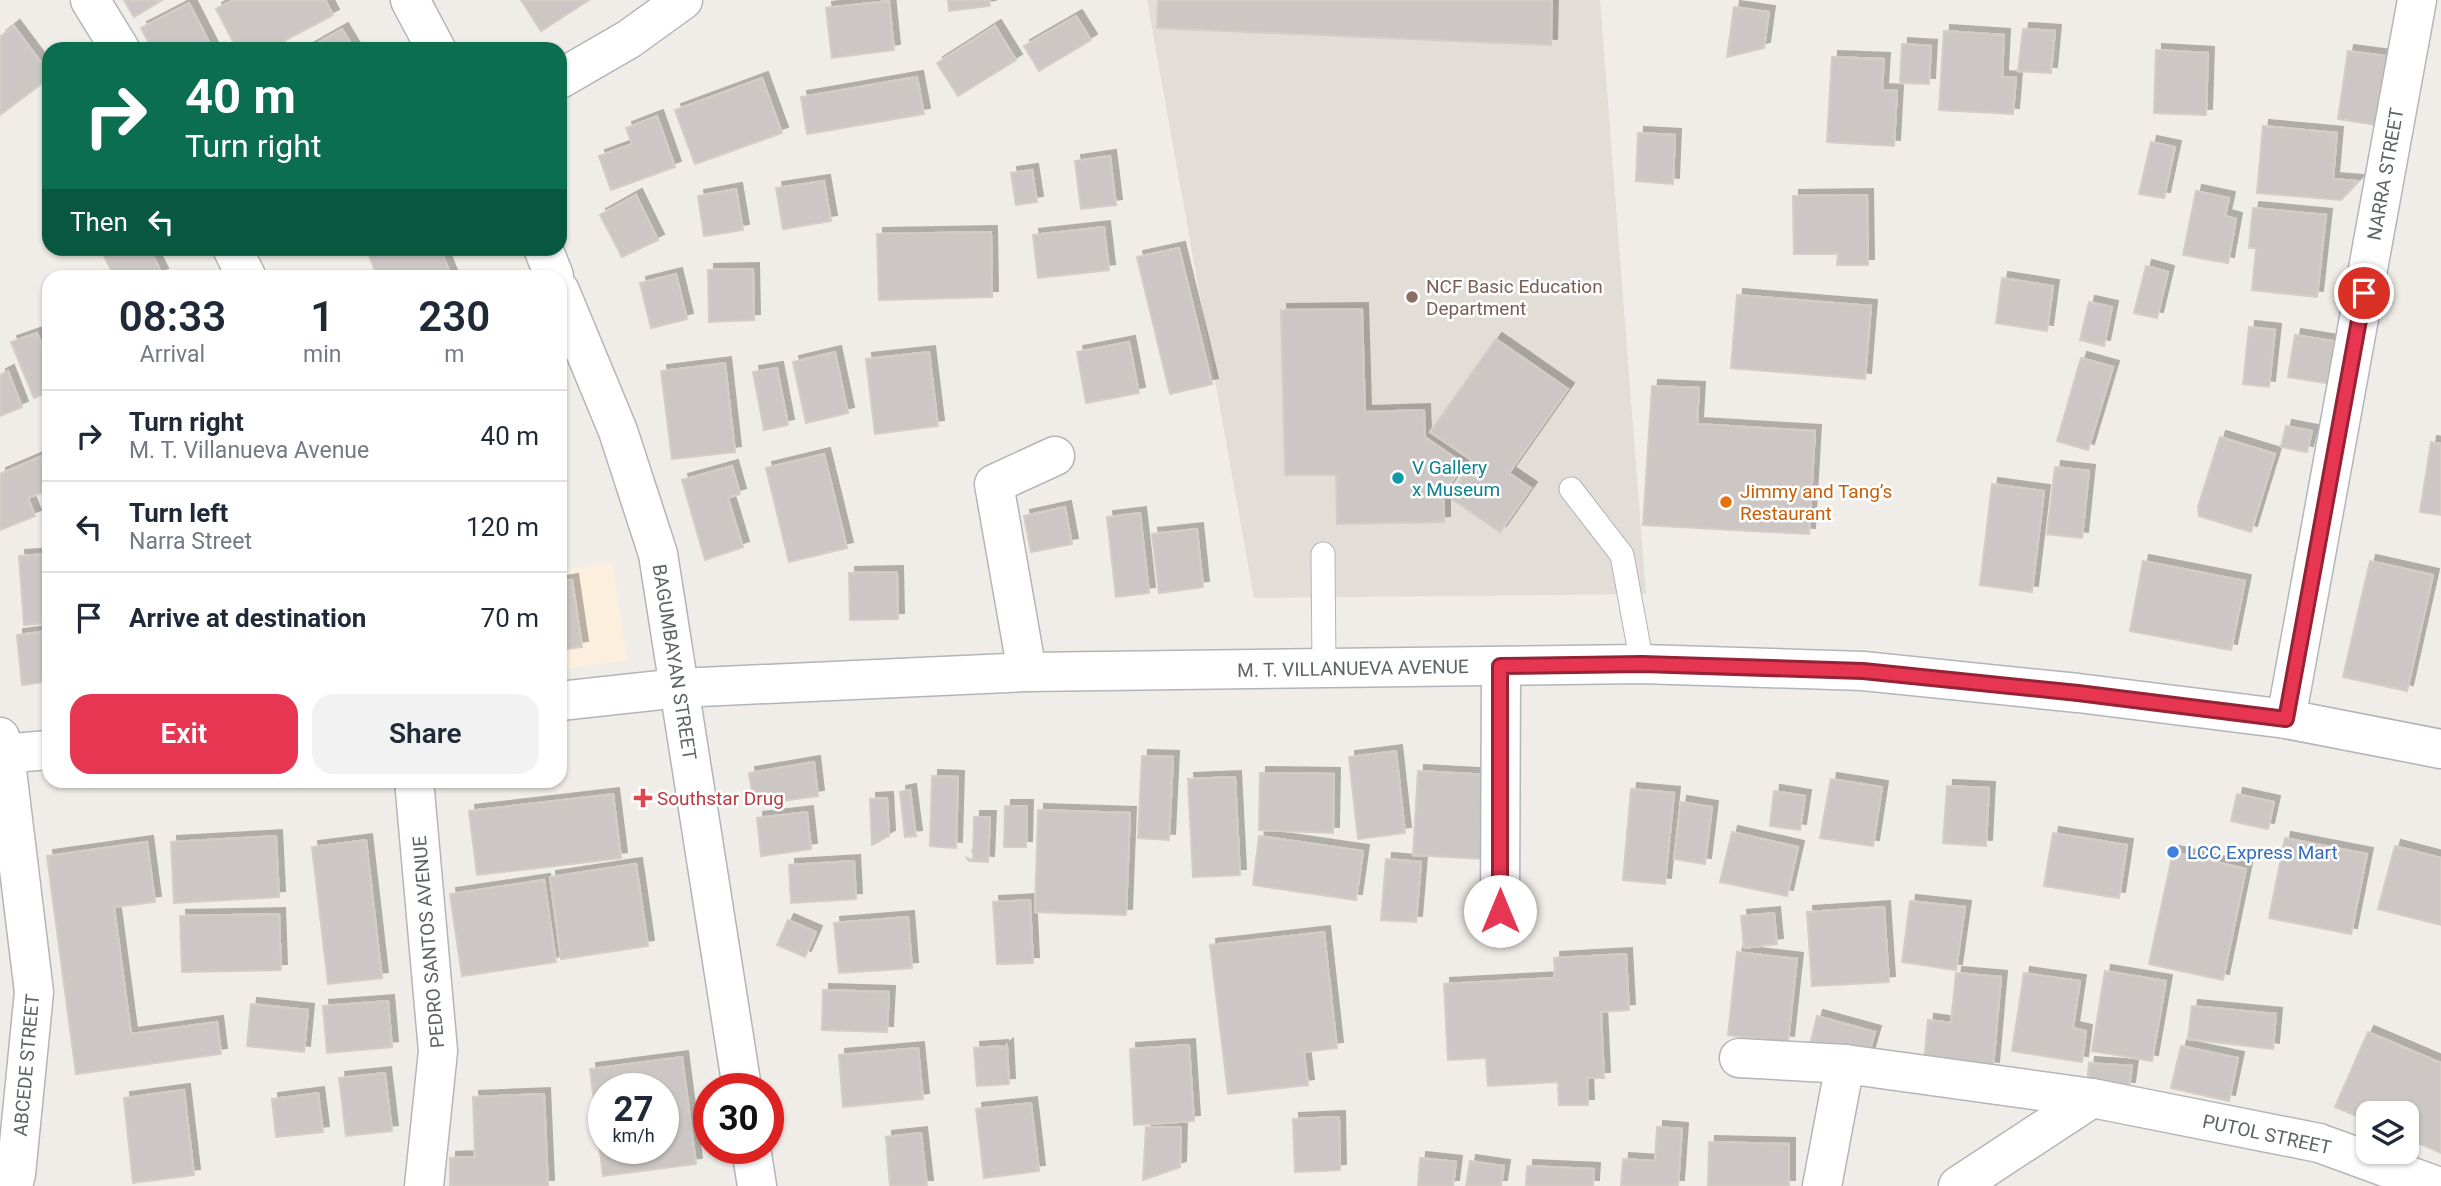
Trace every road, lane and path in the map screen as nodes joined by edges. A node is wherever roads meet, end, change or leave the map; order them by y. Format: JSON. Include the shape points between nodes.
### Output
{"nodes":[{"id":1,"x":90,"y":0,"type":"edge"},
{"id":2,"x":410,"y":0,"type":"edge"},
{"id":3,"x":683,"y":0,"type":"edge"},
{"id":4,"x":2417,"y":0,"type":"edge"},
{"id":5,"x":116,"y":42,"type":"edge"},
{"id":6,"x":432,"y":42,"type":"edge"},
{"id":7,"x":567,"y":75,"type":"edge"},
{"id":8,"x":567,"y":307,"type":"edge"},
{"id":9,"x":1055,"y":456,"type":"dead end"},
{"id":10,"x":1572,"y":489,"type":"dead end"},
{"id":11,"x":1323,"y":554,"type":"dead end"},
{"id":12,"x":1642,"y":664,"type":"junction"},
{"id":13,"x":1500,"y":666,"type":"junction"},
{"id":14,"x":1324,"y":668,"type":"junction"},
{"id":15,"x":1027,"y":672,"type":"junction"},
{"id":16,"x":679,"y":688,"type":"junction"},
{"id":17,"x":567,"y":700,"type":"edge"},
{"id":18,"x":2286,"y":719,"type":"junction"},
{"id":19,"x":2,"y":748,"type":"edge"},
{"id":20,"x":2441,"y":749,"type":"edge"},
{"id":21,"x":42,"y":750,"type":"edge"},
{"id":22,"x":415,"y":788,"type":"edge"},
{"id":23,"x":1500,"y":911,"type":"dead end"},
{"id":24,"x":1739,"y":1058,"type":"dead end"},
{"id":25,"x":1845,"y":1064,"type":"junction"},
{"id":26,"x":740,"y":1073,"type":"edge"},
{"id":27,"x":2092,"y":1098,"type":"junction"},
{"id":28,"x":754,"y":1164,"type":"edge"},
{"id":29,"x":13,"y":1186,"type":"edge"},
{"id":30,"x":424,"y":1186,"type":"edge"},
{"id":31,"x":757,"y":1186,"type":"edge"},
{"id":32,"x":1822,"y":1186,"type":"edge"},
{"id":33,"x":1958,"y":1186,"type":"edge"},
{"id":34,"x":2437,"y":1186,"type":"edge"}],
"edges":[{"from":1,"to":5,"type":"street"},
{"from":2,"to":6,"type":"street"},
{"from":3,"to":7,"type":"street"},
{"from":4,"to":18,"type":"street","name":"NARRA STREET"},
{"from":8,"to":16,"type":"street","name":"BAGUMBAYAN STREET","via":[[618,431],[658,554]]},
{"from":9,"to":15,"type":"street","via":[[994,484]]},
{"from":10,"to":12,"type":"lane","via":[[1622,555]]},
{"from":11,"to":14,"type":"lane"},
{"from":12,"to":13,"type":"street","name":"M. T. VILLANUEVA AVENUE"},
{"from":12,"to":18,"type":"street","name":"M. T. VILLANUEVA AVENUE","via":[[1863,671]]},
{"from":13,"to":14,"type":"street","name":"M. T. VILLANUEVA AVENUE"},
{"from":13,"to":23,"type":"street"},
{"from":14,"to":15,"type":"street","name":"M. T. VILLANUEVA AVENUE"},
{"from":15,"to":16,"type":"street","name":"M. T. VILLANUEVA AVENUE"},
{"from":16,"to":17,"type":"street","name":"M. T. VILLANUEVA AVENUE"},
{"from":16,"to":26,"type":"street","name":"BAGUMBAYAN STREET"},
{"from":18,"to":20,"type":"street","name":"M. T. VILLANUEVA AVENUE"},
{"from":19,"to":21,"type":"street"},
{"from":19,"to":29,"type":"street","name":"ABCEDE STREET","via":[[34,992]]},
{"from":22,"to":30,"type":"street","name":"PEDRO SANTOS AVENUE","via":[[438,1051]]},
{"from":24,"to":25,"type":"street","name":"PUTOL STREET"},
{"from":25,"to":27,"type":"street","name":"PUTOL STREET"},
{"from":25,"to":32,"type":"street"},
{"from":27,"to":33,"type":"street"},
{"from":27,"to":34,"type":"street","name":"PUTOL STREET","via":[[2319,1143]]},
{"from":28,"to":31,"type":"street"}]}
